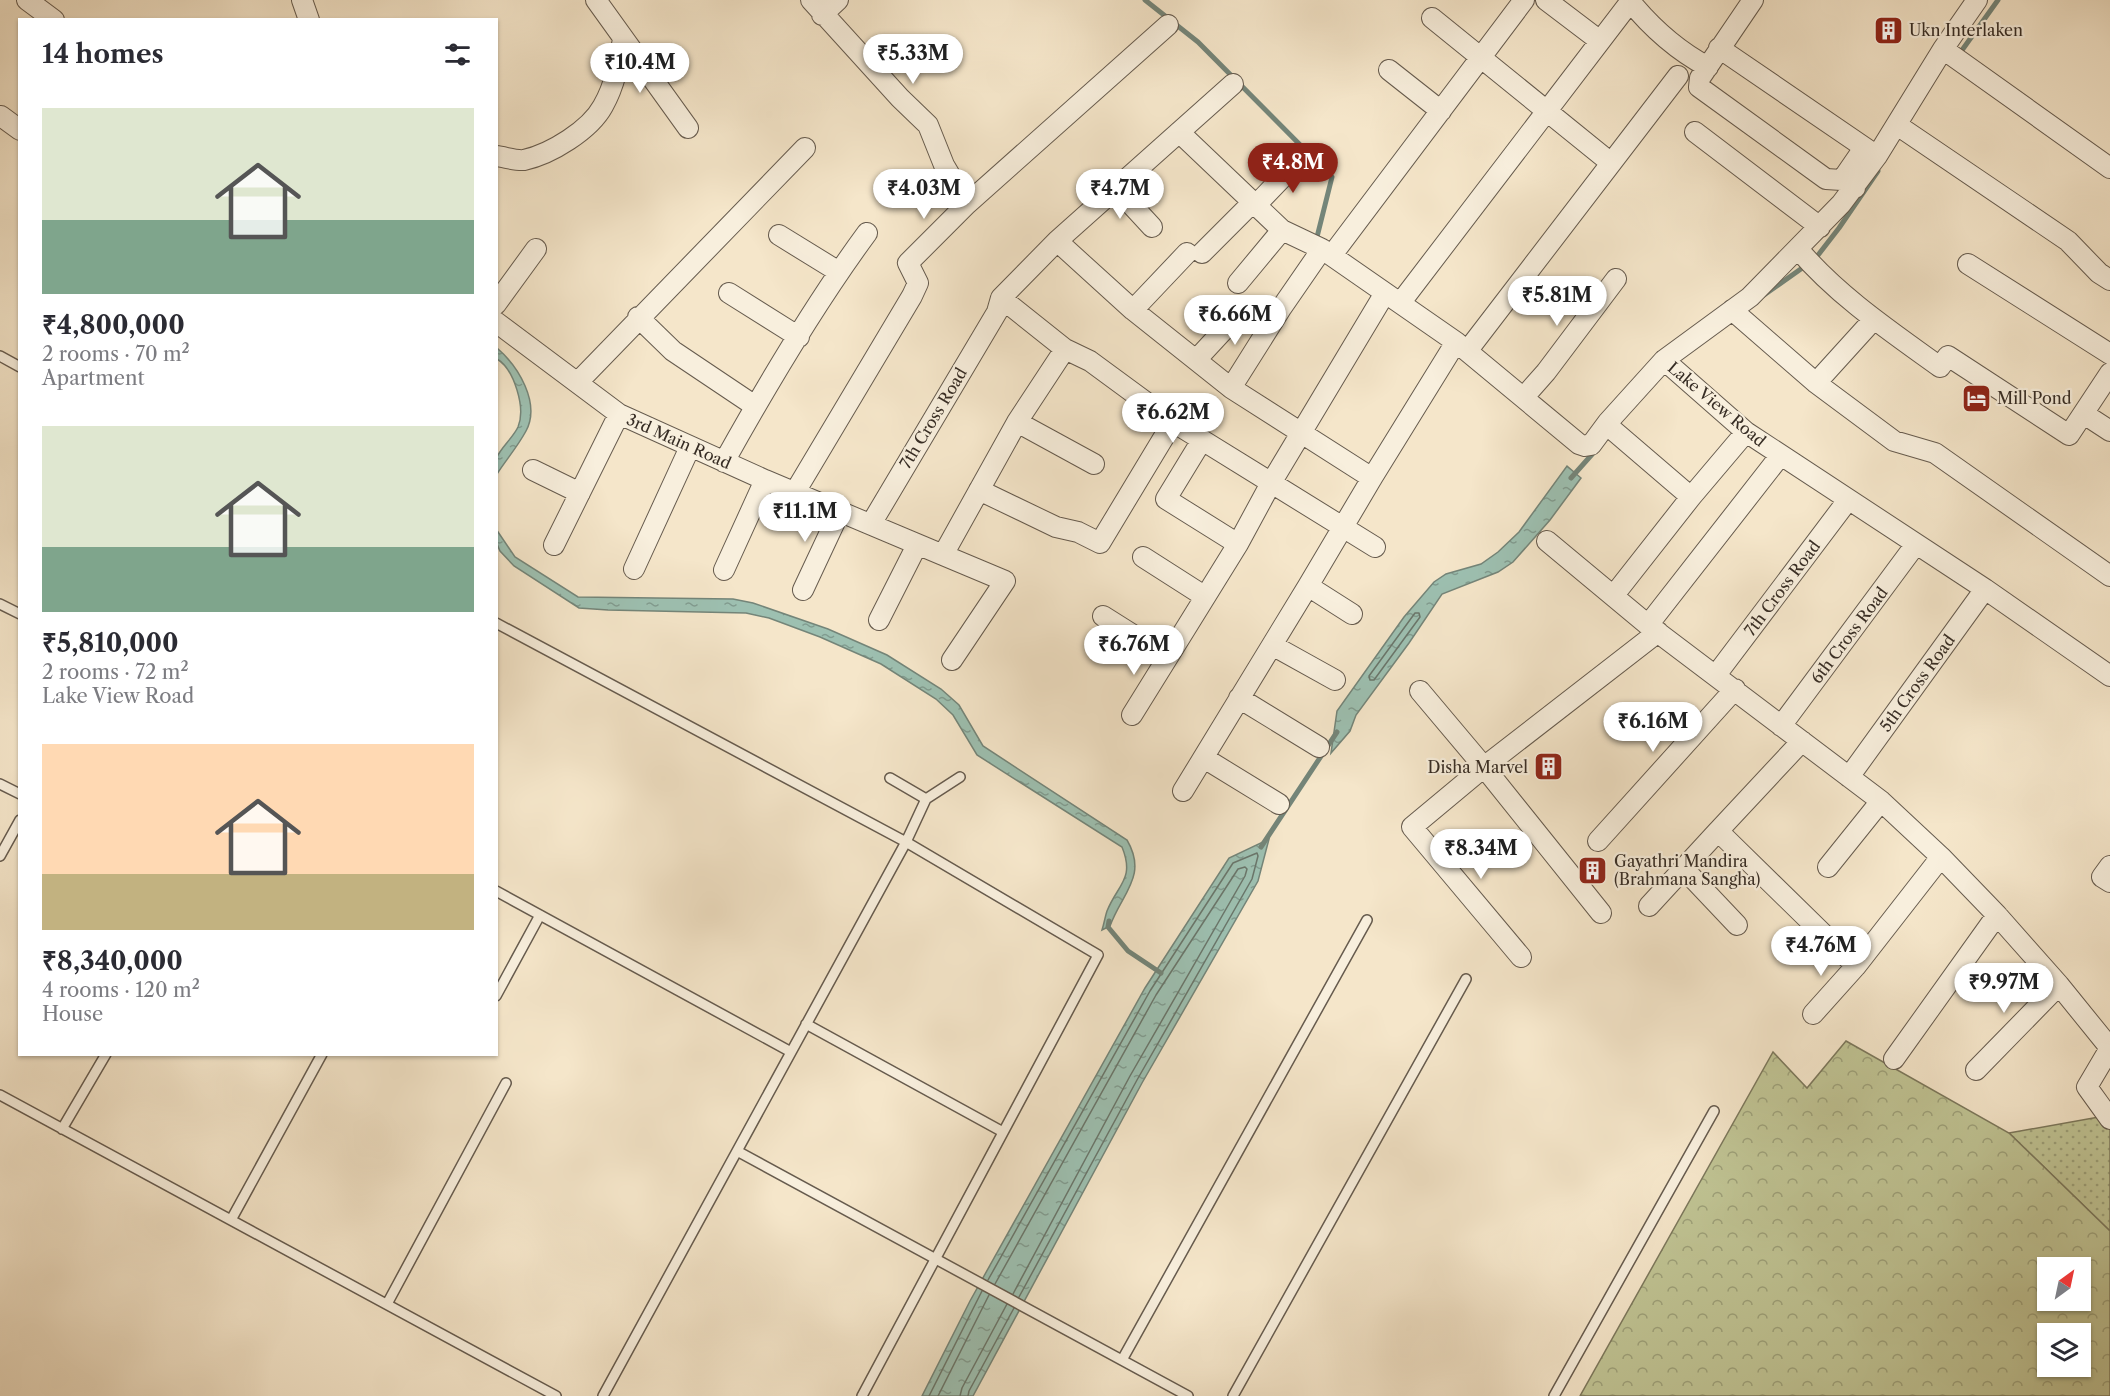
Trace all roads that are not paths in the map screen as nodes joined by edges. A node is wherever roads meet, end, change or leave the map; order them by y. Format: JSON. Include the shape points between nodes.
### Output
{"nodes":[{"id":1,"x":27,"y":0,"type":"edge"},
{"id":2,"x":302,"y":0,"type":"edge"},
{"id":3,"x":596,"y":0,"type":"edge"},
{"id":4,"x":838,"y":0,"type":"edge"},
{"id":5,"x":1524,"y":0,"type":"edge"},
{"id":6,"x":1546,"y":0,"type":"edge"},
{"id":7,"x":1753,"y":0,"type":"edge"},
{"id":8,"x":1977,"y":0,"type":"edge"},
{"id":9,"x":1628,"y":3,"type":"edge"},
{"id":10,"x":817,"y":7,"type":"edge"},
{"id":11,"x":51,"y":18,"type":"edge"},
{"id":12,"x":308,"y":18,"type":"edge"},
{"id":13,"x":1432,"y":18,"type":"dead end"},
{"id":14,"x":1168,"y":25,"type":"dead end"},
{"id":15,"x":623,"y":39,"type":"junction"},
{"id":16,"x":1600,"y":41,"type":"junction"},
{"id":17,"x":1719,"y":48,"type":"junction"},
{"id":18,"x":1943,"y":49,"type":"junction"},
{"id":19,"x":1481,"y":57,"type":"junction"},
{"id":20,"x":1707,"y":67,"type":"junction"},
{"id":21,"x":1389,"y":70,"type":"dead end"},
{"id":22,"x":1678,"y":76,"type":"dead end"},
{"id":23,"x":1233,"y":84,"type":"dead end"},
{"id":24,"x":1441,"y":111,"type":"junction"},
{"id":25,"x":1547,"y":111,"type":"junction"},
{"id":26,"x":1,"y":116,"type":"edge"},
{"id":27,"x":1897,"y":125,"type":"junction"},
{"id":28,"x":688,"y":128,"type":"dead end"},
{"id":29,"x":18,"y":129,"type":"edge"},
{"id":30,"x":1179,"y":132,"type":"junction"},
{"id":31,"x":1695,"y":132,"type":"dead end"},
{"id":32,"x":805,"y":148,"type":"dead end"},
{"id":33,"x":1870,"y":152,"type":"junction"},
{"id":34,"x":1304,"y":155,"type":"dead end"},
{"id":35,"x":498,"y":156,"type":"edge"},
{"id":36,"x":1611,"y":163,"type":"junction"},
{"id":37,"x":2110,"y":168,"type":"edge"},
{"id":38,"x":1848,"y":184,"type":"junction"},
{"id":39,"x":1116,"y":188,"type":"junction"},
{"id":40,"x":968,"y":204,"type":"junction"},
{"id":41,"x":1254,"y":205,"type":"junction"},
{"id":42,"x":1152,"y":227,"type":"dead end"},
{"id":43,"x":1820,"y":227,"type":"junction"},
{"id":44,"x":1282,"y":230,"type":"junction"},
{"id":45,"x":867,"y":233,"type":"dead end"},
{"id":46,"x":779,"y":235,"type":"dead end"},
{"id":47,"x":1057,"y":241,"type":"junction"},
{"id":48,"x":536,"y":249,"type":"dead end"},
{"id":49,"x":1327,"y":252,"type":"junction"},
{"id":50,"x":1805,"y":257,"type":"junction"},
{"id":51,"x":1968,"y":264,"type":"dead end"},
{"id":52,"x":839,"y":272,"type":"junction"},
{"id":53,"x":1616,"y":279,"type":"dead end"},
{"id":54,"x":2110,"y":280,"type":"edge"},
{"id":55,"x":1238,"y":283,"type":"dead end"},
{"id":56,"x":729,"y":293,"type":"dead end"},
{"id":57,"x":1393,"y":298,"type":"junction"},
{"id":58,"x":498,"y":301,"type":"edge"},
{"id":59,"x":999,"y":305,"type":"junction"},
{"id":60,"x":1246,"y":306,"type":"dead end"},
{"id":61,"x":1133,"y":310,"type":"junction"},
{"id":62,"x":1732,"y":310,"type":"junction"},
{"id":63,"x":638,"y":317,"type":"junction"},
{"id":64,"x":1874,"y":319,"type":"junction"},
{"id":65,"x":498,"y":323,"type":"edge"},
{"id":66,"x":799,"y":338,"type":"junction"},
{"id":67,"x":1462,"y":346,"type":"junction"},
{"id":68,"x":1065,"y":349,"type":"junction"},
{"id":69,"x":2110,"y":354,"type":"edge"},
{"id":70,"x":0,"y":356,"type":"edge"},
{"id":71,"x":1196,"y":360,"type":"junction"},
{"id":72,"x":1664,"y":360,"type":"junction"},
{"id":73,"x":18,"y":366,"type":"edge"},
{"id":74,"x":2110,"y":373,"type":"edge"},
{"id":75,"x":578,"y":382,"type":"junction"},
{"id":76,"x":1816,"y":383,"type":"junction"},
{"id":77,"x":1231,"y":388,"type":"junction"},
{"id":78,"x":1524,"y":397,"type":"junction"},
{"id":79,"x":755,"y":406,"type":"junction"},
{"id":80,"x":619,"y":414,"type":"junction"},
{"id":81,"x":2085,"y":414,"type":"junction"},
{"id":82,"x":1017,"y":422,"type":"junction"},
{"id":83,"x":1173,"y":422,"type":"junction"},
{"id":84,"x":1614,"y":431,"type":"dead end"},
{"id":85,"x":2110,"y":431,"type":"edge"},
{"id":86,"x":1746,"y":432,"type":"junction"},
{"id":87,"x":1301,"y":433,"type":"junction"},
{"id":88,"x":1202,"y":440,"type":"junction"},
{"id":89,"x":690,"y":447,"type":"junction"},
{"id":90,"x":1780,"y":456,"type":"junction"},
{"id":91,"x":724,"y":462,"type":"junction"},
{"id":92,"x":1094,"y":464,"type":"dead end"},
{"id":93,"x":533,"y":470,"type":"dead end"},
{"id":94,"x":1371,"y":478,"type":"junction"},
{"id":95,"x":765,"y":480,"type":"junction"},
{"id":96,"x":1271,"y":483,"type":"junction"},
{"id":97,"x":979,"y":490,"type":"junction"},
{"id":98,"x":795,"y":492,"type":"junction"},
{"id":99,"x":580,"y":493,"type":"junction"},
{"id":100,"x":1691,"y":497,"type":"junction"},
{"id":101,"x":1848,"y":500,"type":"junction"},
{"id":102,"x":840,"y":511,"type":"junction"},
{"id":103,"x":871,"y":525,"type":"junction"},
{"id":104,"x":1342,"y":528,"type":"junction"},
{"id":105,"x":1547,"y":541,"type":"dead end"},
{"id":106,"x":1238,"y":544,"type":"junction"},
{"id":107,"x":1916,"y":544,"type":"junction"},
{"id":108,"x":554,"y":545,"type":"dead end"},
{"id":109,"x":917,"y":545,"type":"junction"},
{"id":110,"x":1376,"y":547,"type":"dead end"},
{"id":111,"x":943,"y":555,"type":"junction"},
{"id":112,"x":1143,"y":557,"type":"dead end"},
{"id":113,"x":634,"y":569,"type":"dead end"},
{"id":114,"x":724,"y":570,"type":"dead end"},
{"id":115,"x":2110,"y":576,"type":"edge"},
{"id":116,"x":1308,"y":586,"type":"junction"},
{"id":117,"x":1985,"y":589,"type":"junction"},
{"id":118,"x":803,"y":590,"type":"dead end"},
{"id":119,"x":1204,"y":596,"type":"junction"},
{"id":120,"x":1614,"y":596,"type":"junction"},
{"id":121,"x":0,"y":604,"type":"edge"},
{"id":122,"x":18,"y":613,"type":"edge"},
{"id":123,"x":1352,"y":614,"type":"dead end"},
{"id":124,"x":1102,"y":616,"type":"dead end"},
{"id":125,"x":879,"y":621,"type":"dead end"},
{"id":126,"x":498,"y":624,"type":"edge"},
{"id":127,"x":1653,"y":628,"type":"junction"},
{"id":128,"x":1272,"y":645,"type":"junction"},
{"id":129,"x":1168,"y":657,"type":"junction"},
{"id":130,"x":952,"y":660,"type":"dead end"},
{"id":131,"x":1716,"y":675,"type":"junction"},
{"id":132,"x":2110,"y":676,"type":"edge"},
{"id":133,"x":1335,"y":680,"type":"dead end"},
{"id":134,"x":1735,"y":689,"type":"junction"},
{"id":135,"x":1419,"y":691,"type":"dead end"},
{"id":136,"x":1239,"y":698,"type":"junction"},
{"id":137,"x":1132,"y":715,"type":"dead end"},
{"id":138,"x":1781,"y":726,"type":"junction"},
{"id":139,"x":1802,"y":741,"type":"junction"},
{"id":140,"x":1319,"y":747,"type":"dead end"},
{"id":141,"x":1204,"y":758,"type":"junction"},
{"id":142,"x":1484,"y":767,"type":"junction"},
{"id":143,"x":960,"y":777,"type":"dead end"},
{"id":144,"x":1849,"y":777,"type":"junction"},
{"id":145,"x":890,"y":778,"type":"dead end"},
{"id":146,"x":0,"y":784,"type":"edge"},
{"id":147,"x":1183,"y":791,"type":"dead end"},
{"id":148,"x":18,"y":793,"type":"edge"},
{"id":149,"x":926,"y":798,"type":"junction"},
{"id":150,"x":1881,"y":801,"type":"junction"},
{"id":151,"x":1279,"y":804,"type":"dead end"},
{"id":152,"x":18,"y":824,"type":"edge"},
{"id":153,"x":1718,"y":831,"type":"junction"},
{"id":154,"x":906,"y":842,"type":"junction"},
{"id":155,"x":1598,"y":842,"type":"dead end"},
{"id":156,"x":0,"y":856,"type":"edge"},
{"id":157,"x":1941,"y":857,"type":"junction"},
{"id":158,"x":2110,"y":866,"type":"edge"},
{"id":159,"x":1828,"y":867,"type":"dead end"},
{"id":160,"x":1684,"y":869,"type":"junction"},
{"id":161,"x":2110,"y":882,"type":"edge"},
{"id":162,"x":498,"y":892,"type":"edge"},
{"id":163,"x":1649,"y":906,"type":"dead end"},
{"id":164,"x":1600,"y":913,"type":"dead end"},
{"id":165,"x":540,"y":915,"type":"junction"},
{"id":166,"x":1997,"y":915,"type":"junction"},
{"id":167,"x":1367,"y":920,"type":"dead end"},
{"id":168,"x":1737,"y":925,"type":"dead end"},
{"id":169,"x":1521,"y":957,"type":"dead end"},
{"id":170,"x":1856,"y":966,"type":"junction"},
{"id":171,"x":1466,"y":979,"type":"dead end"},
{"id":172,"x":2059,"y":985,"type":"junction"},
{"id":173,"x":498,"y":992,"type":"edge"},
{"id":174,"x":1813,"y":1014,"type":"dead end"},
{"id":175,"x":806,"y":1024,"type":"junction"},
{"id":176,"x":2110,"y":1048,"type":"edge"},
{"id":177,"x":791,"y":1052,"type":"junction"},
{"id":178,"x":105,"y":1056,"type":"edge"},
{"id":179,"x":321,"y":1056,"type":"edge"},
{"id":180,"x":1894,"y":1059,"type":"dead end"},
{"id":181,"x":1976,"y":1070,"type":"dead end"},
{"id":182,"x":506,"y":1083,"type":"dead end"},
{"id":183,"x":0,"y":1095,"type":"edge"},
{"id":184,"x":1714,"y":1111,"type":"dead end"},
{"id":185,"x":2110,"y":1119,"type":"edge"},
{"id":186,"x":62,"y":1129,"type":"junction"},
{"id":187,"x":1003,"y":1132,"type":"junction"},
{"id":188,"x":737,"y":1150,"type":"junction"},
{"id":189,"x":231,"y":1220,"type":"junction"},
{"id":190,"x":935,"y":1258,"type":"junction"},
{"id":191,"x":387,"y":1304,"type":"junction"},
{"id":192,"x":1122,"y":1360,"type":"junction"},
{"id":193,"x":556,"y":1396,"type":"edge"},
{"id":194,"x":603,"y":1396,"type":"edge"},
{"id":195,"x":862,"y":1396,"type":"edge"},
{"id":196,"x":1188,"y":1396,"type":"edge"},
{"id":197,"x":1233,"y":1396,"type":"edge"},
{"id":198,"x":1554,"y":1396,"type":"edge"}],
"edges":[{"from":1,"to":11,"type":"street"},
{"from":2,"to":12,"type":"street"},
{"from":3,"to":15,"type":"street"},
{"from":4,"to":10,"type":"street"},
{"from":5,"to":19,"type":"street"},
{"from":6,"to":16,"type":"street"},
{"from":7,"to":17,"type":"street"},
{"from":8,"to":18,"type":"street"},
{"from":9,"to":16,"type":"street"},
{"from":9,"to":20,"type":"street","via":[[1688,56]]},
{"from":10,"to":40,"type":"street","via":[[928,125]]},
{"from":13,"to":19,"type":"street"},
{"from":14,"to":40,"type":"street"},
{"from":15,"to":28,"type":"street"},
{"from":15,"to":35,"type":"street","via":[[615,79],[603,108],[585,126],[563,144],[522,160]]},
{"from":16,"to":25,"type":"street"},
{"from":17,"to":20,"type":"street"},
{"from":17,"to":33,"type":"street"},
{"from":18,"to":27,"type":"street"},
{"from":18,"to":37,"type":"street"},
{"from":19,"to":24,"type":"street"},
{"from":19,"to":25,"type":"street"},
{"from":20,"to":38,"type":"street","via":[[1699,87],[1826,179]]},
{"from":21,"to":24,"type":"street"},
{"from":22,"to":36,"type":"street"},
{"from":23,"to":30,"type":"street","name":"7th Cross Road"},
{"from":24,"to":49,"type":"street"},
{"from":25,"to":36,"type":"street"},
{"from":25,"to":57,"type":"street"},
{"from":26,"to":29,"type":"street"},
{"from":27,"to":33,"type":"street"},
{"from":27,"to":54,"type":"street","via":[[2068,241]]},
{"from":30,"to":39,"type":"street","name":"7th Cross Road"},
{"from":30,"to":41,"type":"street"},
{"from":31,"to":43,"type":"street"},
{"from":32,"to":63,"type":"street"},
{"from":33,"to":38,"type":"street","name":"Lake View Road"},
{"from":34,"to":41,"type":"street"},
{"from":36,"to":67,"type":"street"},
{"from":38,"to":43,"type":"street","name":"Lake View Road"},
{"from":39,"to":42,"type":"street"},
{"from":39,"to":47,"type":"street","name":"7th Cross Road"},
{"from":40,"to":98,"type":"street","via":[[908,263],[918,283],[912,296]]},
{"from":41,"to":44,"type":"street"},
{"from":41,"to":61,"type":"street","via":[[1194,253]]},
{"from":43,"to":50,"type":"street","name":"Lake View Road"},
{"from":44,"to":49,"type":"street"},
{"from":44,"to":55,"type":"street"},
{"from":45,"to":52,"type":"street"},
{"from":46,"to":52,"type":"street"},
{"from":47,"to":59,"type":"street","name":"7th Cross Road"},
{"from":47,"to":61,"type":"street"},
{"from":48,"to":58,"type":"street"},
{"from":49,"to":57,"type":"street"},
{"from":49,"to":77,"type":"street","via":[[1282,307]]},
{"from":50,"to":62,"type":"street","name":"Lake View Road"},
{"from":50,"to":64,"type":"street"},
{"from":51,"to":69,"type":"street"},
{"from":52,"to":66,"type":"street"},
{"from":53,"to":78,"type":"street"},
{"from":56,"to":66,"type":"street"},
{"from":57,"to":67,"type":"street"},
{"from":57,"to":87,"type":"street"},
{"from":59,"to":68,"type":"street"},
{"from":59,"to":103,"type":"street","name":"7th Cross Road"},
{"from":60,"to":71,"type":"street"},
{"from":61,"to":71,"type":"street"},
{"from":62,"to":72,"type":"street","name":"Lake View Road"},
{"from":62,"to":76,"type":"street"},
{"from":63,"to":75,"type":"street"},
{"from":63,"to":79,"type":"street","via":[[673,351]]},
{"from":64,"to":76,"type":"street"},
{"from":64,"to":81,"type":"street","via":[[1940,367],[1948,356],[2069,435]]},
{"from":65,"to":75,"type":"street","name":"3rd Main Road"},
{"from":66,"to":79,"type":"street"},
{"from":67,"to":78,"type":"street"},
{"from":67,"to":94,"type":"street"},
{"from":68,"to":82,"type":"street"},
{"from":68,"to":83,"type":"street","via":[[1090,361]]},
{"from":70,"to":73,"type":"lane"},
{"from":71,"to":77,"type":"street"},
{"from":72,"to":78,"type":"street","via":[[1591,445],[1579,444]]},
{"from":72,"to":86,"type":"street","name":"Lake View Road"},
{"from":74,"to":81,"type":"street"},
{"from":75,"to":80,"type":"street","name":"3rd Main Road"},
{"from":76,"to":115,"type":"street","via":[[1894,441],[1935,453]]},
{"from":77,"to":87,"type":"street"},
{"from":79,"to":91,"type":"street"},
{"from":80,"to":89,"type":"street","name":"3rd Main Road"},
{"from":80,"to":99,"type":"street"},
{"from":81,"to":85,"type":"street"},
{"from":82,"to":92,"type":"street"},
{"from":82,"to":97,"type":"street"},
{"from":83,"to":88,"type":"street"},
{"from":83,"to":97,"type":"street","via":[[1100,543]]},
{"from":84,"to":100,"type":"street"},
{"from":86,"to":90,"type":"street","name":"Lake View Road"},
{"from":86,"to":100,"type":"street"},
{"from":87,"to":94,"type":"street"},
{"from":87,"to":96,"type":"street"},
{"from":88,"to":96,"type":"street"},
{"from":88,"to":106,"type":"street","via":[[1166,500]]},
{"from":89,"to":91,"type":"street","name":"3rd Main Road"},
{"from":89,"to":113,"type":"street"},
{"from":90,"to":101,"type":"street","name":"Lake View Road"},
{"from":90,"to":127,"type":"street"},
{"from":91,"to":95,"type":"street","name":"3rd Main Road"},
{"from":93,"to":99,"type":"street"},
{"from":94,"to":104,"type":"street"},
{"from":95,"to":98,"type":"street","name":"3rd Main Road"},
{"from":95,"to":114,"type":"street"},
{"from":96,"to":104,"type":"street"},
{"from":96,"to":106,"type":"street"},
{"from":97,"to":111,"type":"street"},
{"from":98,"to":102,"type":"street","name":"3rd Main Road"},
{"from":99,"to":108,"type":"street"},
{"from":100,"to":120,"type":"street"},
{"from":101,"to":107,"type":"street","name":"Lake View Road"},
{"from":101,"to":131,"type":"street","name":"7th Cross Road"},
{"from":102,"to":103,"type":"street","name":"3rd Main Road"},
{"from":102,"to":118,"type":"street"},
{"from":103,"to":109,"type":"street","name":"3rd Main Road"},
{"from":104,"to":110,"type":"street"},
{"from":104,"to":116,"type":"street"},
{"from":105,"to":120,"type":"street"},
{"from":106,"to":119,"type":"street"},
{"from":107,"to":117,"type":"street","name":"Lake View Road"},
{"from":107,"to":138,"type":"street","name":"6th Cross Road"},
{"from":109,"to":111,"type":"street","name":"3rd Main Road"},
{"from":109,"to":125,"type":"street"},
{"from":111,"to":130,"type":"street","name":"3rd Main Road","via":[[1005,581]]},
{"from":112,"to":119,"type":"street"},
{"from":116,"to":123,"type":"street"},
{"from":116,"to":128,"type":"street"},
{"from":117,"to":132,"type":"street","name":"Lake View Road"},
{"from":117,"to":144,"type":"street","name":"5th Cross Road"},
{"from":119,"to":129,"type":"street"},
{"from":120,"to":127,"type":"street"},
{"from":121,"to":122,"type":"lane"},
{"from":124,"to":129,"type":"street"},
{"from":126,"to":154,"type":"lane"},
{"from":127,"to":131,"type":"street"},
{"from":127,"to":142,"type":"street"},
{"from":128,"to":133,"type":"street"},
{"from":128,"to":136,"type":"street"},
{"from":129,"to":137,"type":"street"},
{"from":131,"to":134,"type":"street"},
{"from":134,"to":138,"type":"street"},
{"from":134,"to":155,"type":"street"},
{"from":135,"to":142,"type":"street"},
{"from":136,"to":140,"type":"street"},
{"from":136,"to":141,"type":"street"},
{"from":138,"to":139,"type":"street"},
{"from":139,"to":144,"type":"street"},
{"from":139,"to":153,"type":"street"},
{"from":141,"to":147,"type":"street"},
{"from":141,"to":151,"type":"street"},
{"from":142,"to":164,"type":"street"},
{"from":142,"to":169,"type":"street","via":[[1413,827]]},
{"from":143,"to":149,"type":"lane"},
{"from":144,"to":150,"type":"street"},
{"from":145,"to":149,"type":"lane"},
{"from":146,"to":148,"type":"lane"},
{"from":149,"to":154,"type":"lane"},
{"from":150,"to":157,"type":"street"},
{"from":150,"to":159,"type":"street"},
{"from":152,"to":156,"type":"lane"},
{"from":153,"to":160,"type":"street"},
{"from":153,"to":170,"type":"street"},
{"from":154,"to":175,"type":"lane"},
{"from":154,"to":187,"type":"lane","via":[[1098,955]]},
{"from":157,"to":166,"type":"street"},
{"from":157,"to":170,"type":"street"},
{"from":158,"to":161,"type":"street","via":[[2102,877]]},
{"from":160,"to":163,"type":"street"},
{"from":160,"to":168,"type":"street"},
{"from":162,"to":165,"type":"lane"},
{"from":165,"to":173,"type":"lane"},
{"from":165,"to":177,"type":"lane"},
{"from":166,"to":172,"type":"street"},
{"from":166,"to":180,"type":"street"},
{"from":167,"to":192,"type":"lane"},
{"from":170,"to":174,"type":"street"},
{"from":171,"to":197,"type":"lane"},
{"from":172,"to":176,"type":"street"},
{"from":172,"to":181,"type":"street"},
{"from":175,"to":177,"type":"lane"},
{"from":175,"to":187,"type":"lane"},
{"from":176,"to":185,"type":"street","via":[[2087,1088]]},
{"from":177,"to":188,"type":"lane"},
{"from":178,"to":186,"type":"lane"},
{"from":179,"to":189,"type":"lane"},
{"from":182,"to":191,"type":"lane"},
{"from":183,"to":186,"type":"lane"},
{"from":184,"to":198,"type":"lane"},
{"from":186,"to":189,"type":"lane"},
{"from":187,"to":190,"type":"lane"},
{"from":188,"to":190,"type":"lane"},
{"from":188,"to":194,"type":"lane"},
{"from":189,"to":191,"type":"lane"},
{"from":190,"to":192,"type":"lane"},
{"from":190,"to":195,"type":"lane"},
{"from":191,"to":193,"type":"lane"},
{"from":192,"to":196,"type":"lane"}]}
